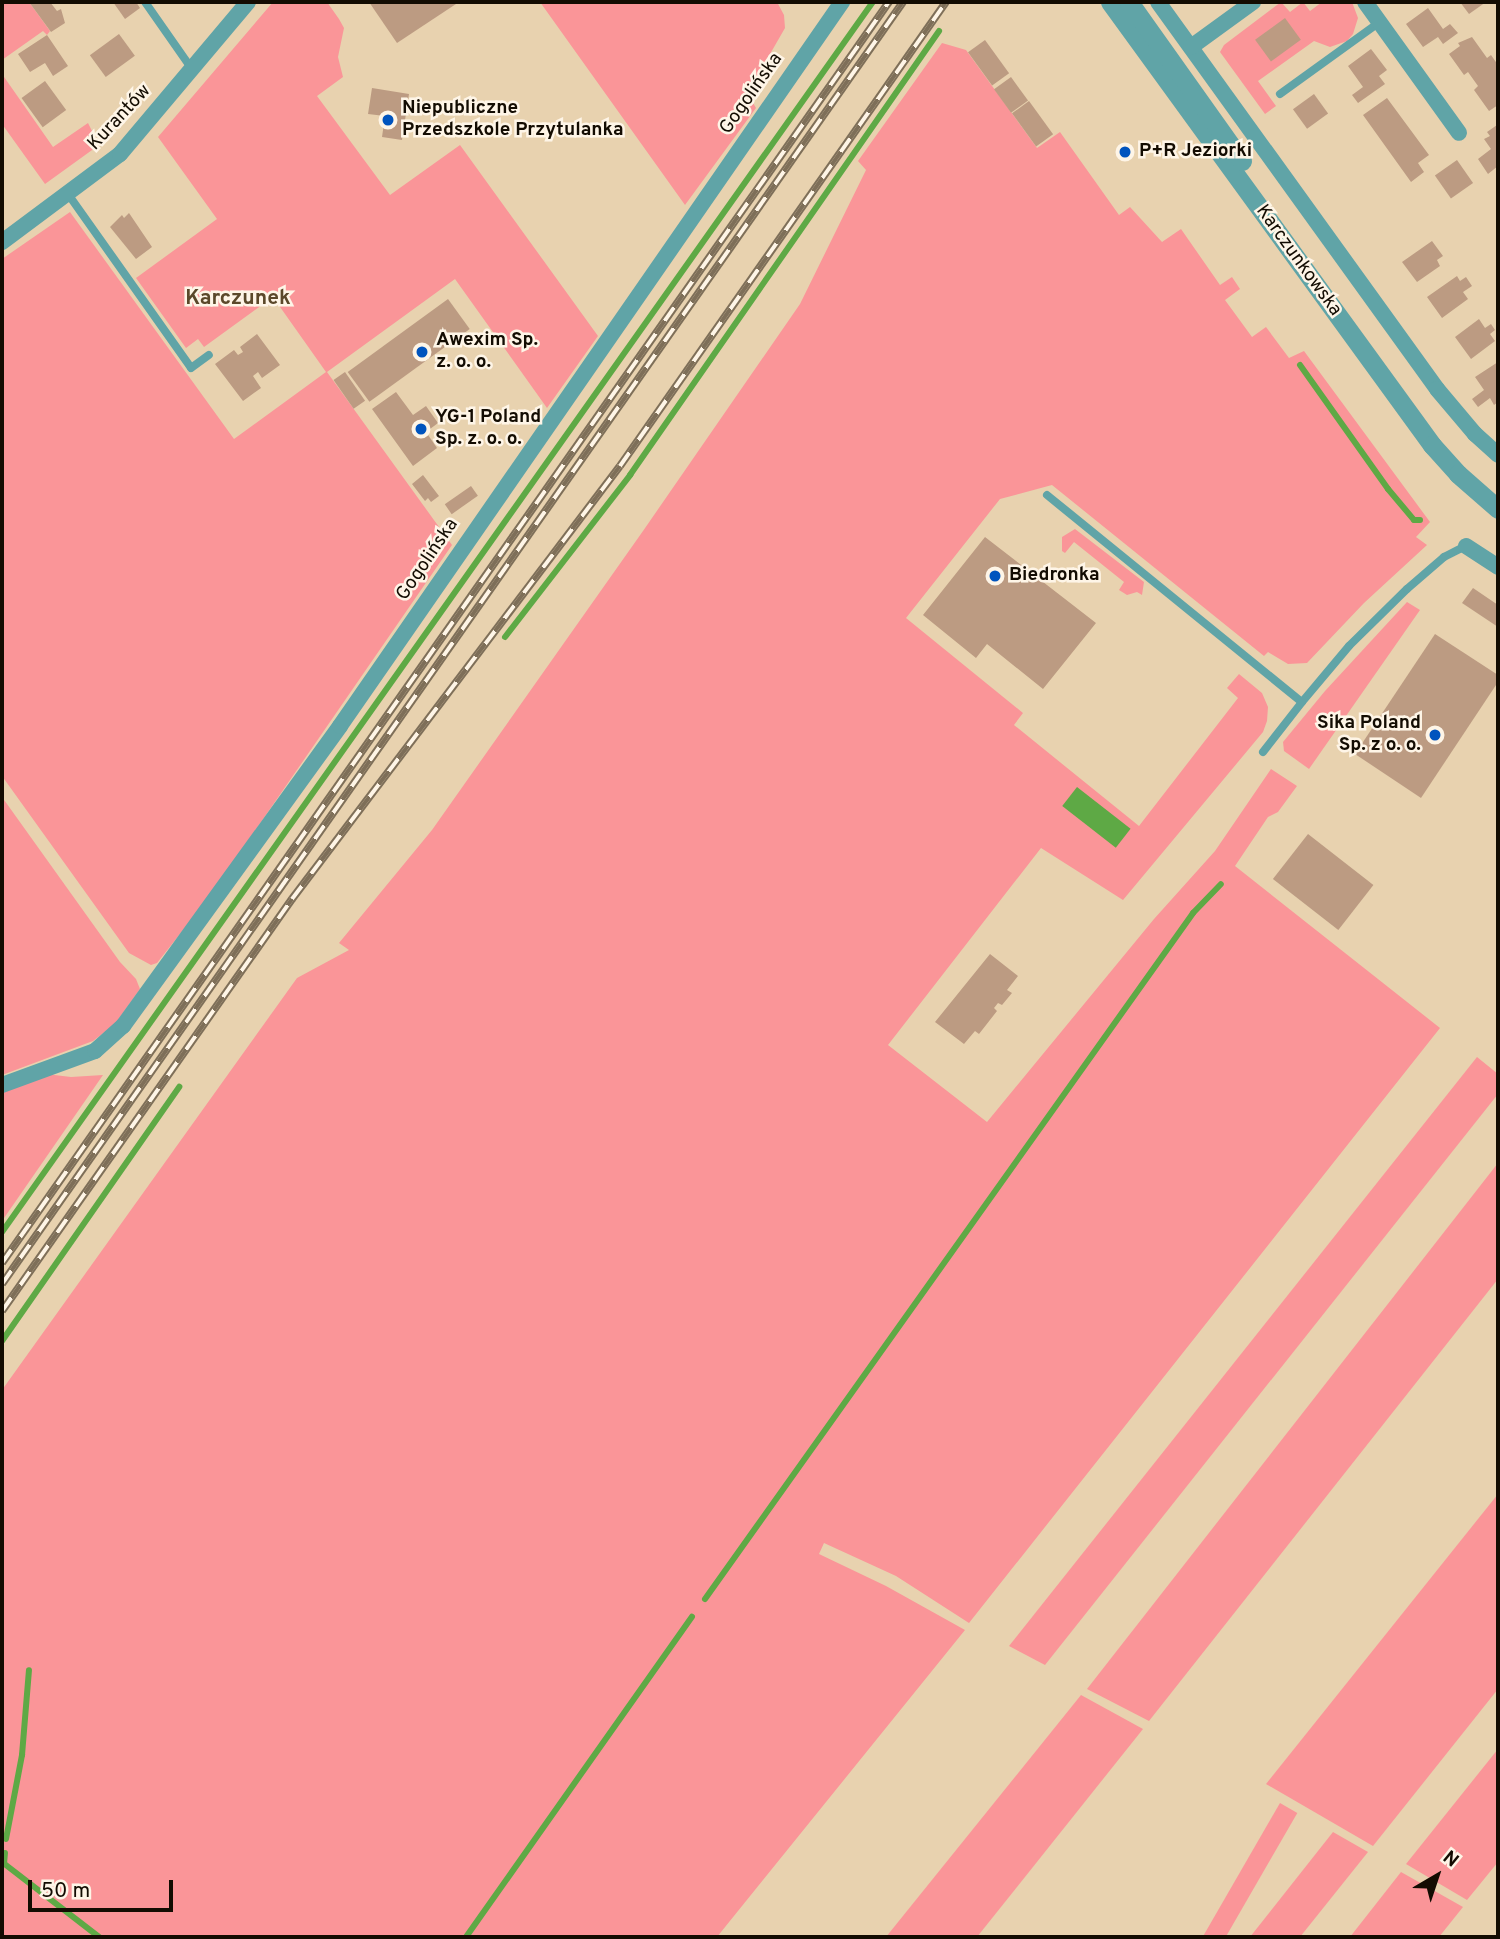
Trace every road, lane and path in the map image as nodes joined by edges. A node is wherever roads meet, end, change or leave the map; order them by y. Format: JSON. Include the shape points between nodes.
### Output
{"nodes":[{"id":1,"x":145,"y":2,"type":"edge"},
{"id":2,"x":248,"y":2,"type":"edge"},
{"id":3,"x":842,"y":2,"type":"edge"},
{"id":4,"x":1110,"y":2,"type":"edge"},
{"id":5,"x":1129,"y":2,"type":"edge"},
{"id":6,"x":1158,"y":2,"type":"edge"},
{"id":7,"x":1254,"y":2,"type":"edge"},
{"id":8,"x":1365,"y":2,"type":"edge"},
{"id":9,"x":1380,"y":22,"type":"junction"},
{"id":10,"x":1191,"y":47,"type":"junction"},
{"id":11,"x":192,"y":69,"type":"junction"},
{"id":12,"x":1280,"y":94,"type":"dead end"},
{"id":13,"x":1459,"y":133,"type":"dead end"},
{"id":14,"x":68,"y":194,"type":"junction"},
{"id":15,"x":2,"y":242,"type":"edge"},
{"id":16,"x":209,"y":355,"type":"dead end"},
{"id":17,"x":1498,"y":455,"type":"edge"},
{"id":18,"x":1498,"y":493,"type":"edge"},
{"id":19,"x":1047,"y":495,"type":"dead end"},
{"id":20,"x":1498,"y":509,"type":"edge"},
{"id":21,"x":1466,"y":546,"type":"joint"},
{"id":22,"x":1498,"y":567,"type":"edge"},
{"id":23,"x":1301,"y":702,"type":"junction"},
{"id":24,"x":1263,"y":752,"type":"dead end"},
{"id":25,"x":2,"y":1085,"type":"edge"}],
"edges":[{"from":1,"to":11,"type":"lane"},
{"from":2,"to":11,"type":"street","name":"Kurantów"},
{"from":3,"to":25,"type":"street","name":"Gogolińska","via":[[340,726],[123,1026],[94,1051]]},
{"from":4,"to":20,"type":"street","name":"Karczunkowska","via":[[1432,445]]},
{"from":5,"to":18,"type":"street","name":"Karczunkowska","via":[[1430,425],[1466,466]]},
{"from":6,"to":10,"type":"street","name":"Karczunkowska"},
{"from":7,"to":10,"type":"street"},
{"from":8,"to":9,"type":"street"},
{"from":9,"to":12,"type":"lane"},
{"from":9,"to":13,"type":"street"},
{"from":10,"to":17,"type":"street","name":"Karczunkowska","via":[[1437,389]]},
{"from":11,"to":14,"type":"street","name":"Kurantów","via":[[120,154]]},
{"from":14,"to":15,"type":"street","name":"Kurantów"},
{"from":14,"to":16,"type":"lane","via":[[191,368]]},
{"from":19,"to":23,"type":"lane"},
{"from":21,"to":22,"type":"street"},
{"from":21,"to":23,"type":"lane","via":[[1444,556],[1407,589]]},
{"from":23,"to":24,"type":"lane"}]}
